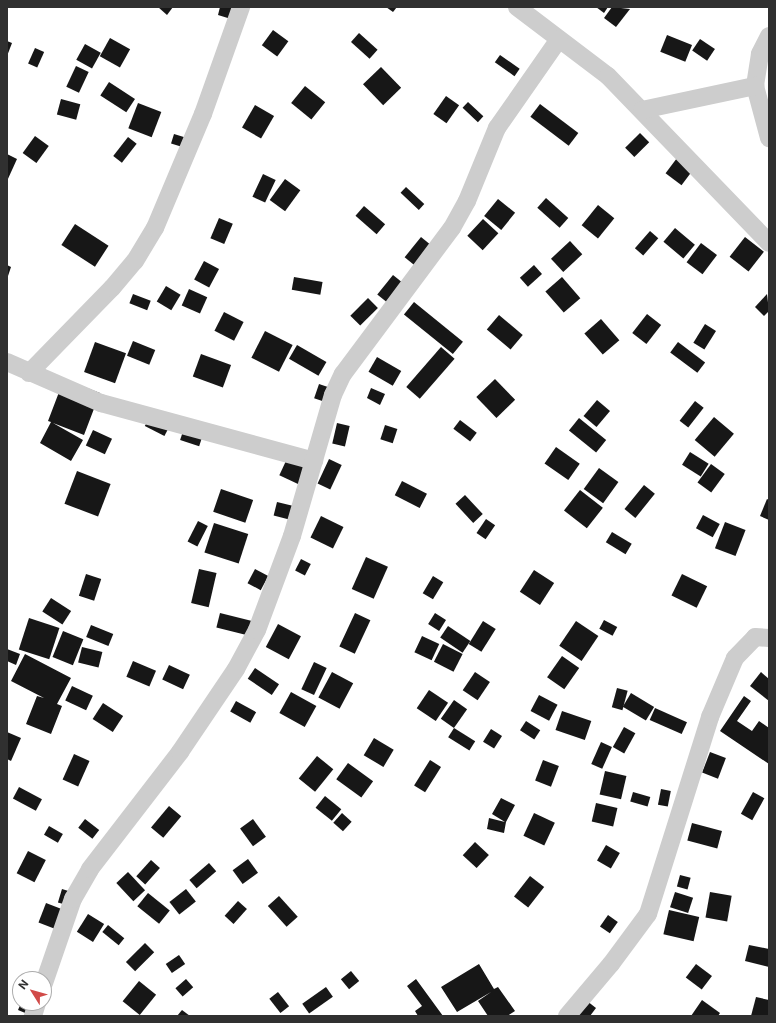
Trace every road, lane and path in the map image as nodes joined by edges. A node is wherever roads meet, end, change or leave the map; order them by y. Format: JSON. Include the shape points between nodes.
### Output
{"nodes":[{"id":1,"x":242,"y":7,"type":"edge"},
{"id":2,"x":517,"y":7,"type":"edge"},
{"id":3,"x":769,"y":36,"type":"edge"},
{"id":4,"x":559,"y":39,"type":"junction"},
{"id":5,"x":755,"y":86,"type":"junction"},
{"id":6,"x":642,"y":110,"type":"junction"},
{"id":7,"x":769,"y":138,"type":"edge"},
{"id":8,"x":769,"y":243,"type":"edge"},
{"id":9,"x":7,"y":362,"type":"edge"},
{"id":10,"x":29,"y":373,"type":"junction"},
{"id":11,"x":314,"y":461,"type":"junction"},
{"id":12,"x":769,"y":638,"type":"edge"},
{"id":13,"x":48,"y":971,"type":"edge"},
{"id":14,"x":567,"y":1016,"type":"edge"}],
"edges":[{"from":1,"to":10,"type":"street","via":[[203,114],[155,228],[134,261],[112,288]]},
{"from":2,"to":4,"type":"street"},
{"from":3,"to":5,"type":"street","via":[[760,54]]},
{"from":4,"to":6,"type":"street","via":[[608,76]]},
{"from":4,"to":11,"type":"street","via":[[497,128],[467,201],[452,228],[343,374],[333,395]]},
{"from":5,"to":6,"type":"street"},
{"from":5,"to":7,"type":"street"},
{"from":6,"to":8,"type":"street"},
{"from":9,"to":10,"type":"street"},
{"from":10,"to":11,"type":"street","via":[[101,403]]},
{"from":11,"to":13,"type":"street","via":[[292,536],[254,636],[236,669],[180,752],[90,869],[73,899]]},
{"from":12,"to":14,"type":"street","via":[[755,637],[735,658],[710,717],[648,914],[611,964]]}]}
